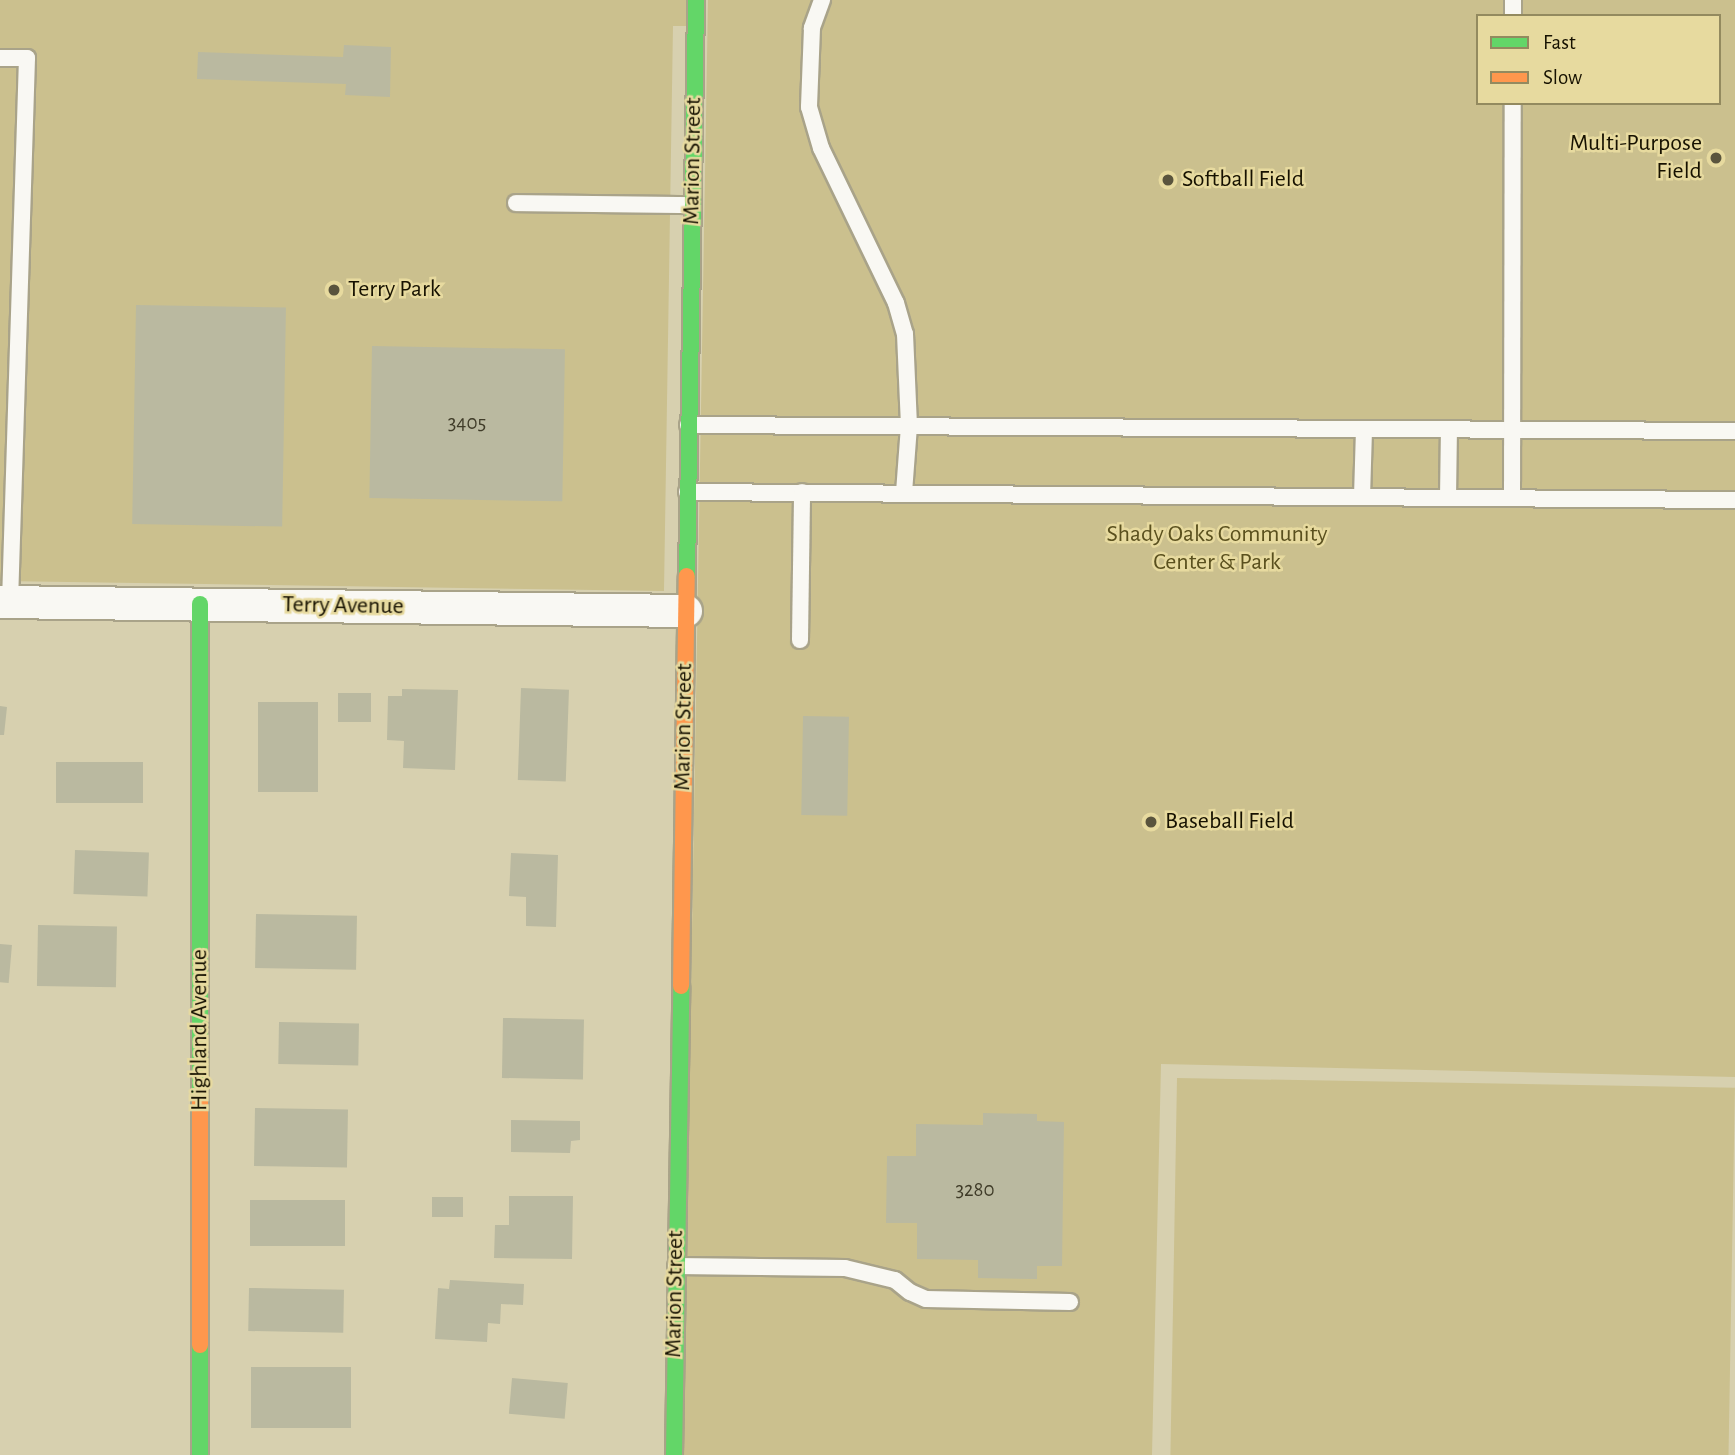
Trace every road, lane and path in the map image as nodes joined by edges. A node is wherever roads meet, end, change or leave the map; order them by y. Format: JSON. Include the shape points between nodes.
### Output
{"nodes":[{"id":1,"x":696,"y":0,"type":"edge"},
{"id":2,"x":822,"y":0,"type":"edge"},
{"id":3,"x":0,"y":58,"type":"edge"},
{"id":4,"x":1513,"y":105,"type":"edge"},
{"id":5,"x":516,"y":204,"type":"dead end"},
{"id":6,"x":692,"y":205,"type":"junction"},
{"id":7,"x":688,"y":425,"type":"junction"},
{"id":8,"x":909,"y":426,"type":"junction"},
{"id":9,"x":1364,"y":429,"type":"junction"},
{"id":10,"x":1449,"y":430,"type":"junction"},
{"id":11,"x":1512,"y":430,"type":"junction"},
{"id":12,"x":1735,"y":431,"type":"edge"},
{"id":13,"x":687,"y":492,"type":"junction"},
{"id":14,"x":802,"y":492,"type":"junction"},
{"id":15,"x":904,"y":493,"type":"junction"},
{"id":16,"x":1362,"y":497,"type":"junction"},
{"id":17,"x":1448,"y":498,"type":"junction"},
{"id":18,"x":1512,"y":498,"type":"junction"},
{"id":19,"x":1735,"y":500,"type":"edge"},
{"id":20,"x":5,"y":602,"type":"edge"},
{"id":21,"x":200,"y":604,"type":"junction"},
{"id":22,"x":686,"y":611,"type":"junction"},
{"id":23,"x":800,"y":640,"type":"dead end"},
{"id":24,"x":676,"y":1266,"type":"junction"},
{"id":25,"x":1070,"y":1303,"type":"dead end"},
{"id":26,"x":200,"y":1455,"type":"edge"},
{"id":27,"x":674,"y":1455,"type":"edge"}],
"edges":[{"from":1,"to":6,"type":"street","name":"Marion Street"},
{"from":2,"to":8,"type":"lane","via":[[812,28],[810,107],[821,148],[896,303],[905,334]]},
{"from":3,"to":20,"type":"lane","via":[[27,58]]},
{"from":4,"to":11,"type":"lane"},
{"from":5,"to":6,"type":"lane"},
{"from":6,"to":7,"type":"street","name":"Marion Street"},
{"from":7,"to":8,"type":"lane"},
{"from":7,"to":13,"type":"street","name":"Marion Street"},
{"from":8,"to":9,"type":"lane"},
{"from":8,"to":15,"type":"lane"},
{"from":9,"to":10,"type":"lane"},
{"from":9,"to":16,"type":"lane"},
{"from":10,"to":11,"type":"lane"},
{"from":10,"to":17,"type":"lane"},
{"from":11,"to":12,"type":"lane"},
{"from":11,"to":18,"type":"lane"},
{"from":13,"to":14,"type":"lane"},
{"from":13,"to":22,"type":"street","name":"Marion Street"},
{"from":14,"to":15,"type":"lane"},
{"from":14,"to":23,"type":"lane"},
{"from":15,"to":16,"type":"lane"},
{"from":16,"to":17,"type":"lane"},
{"from":17,"to":18,"type":"lane"},
{"from":18,"to":19,"type":"lane"},
{"from":20,"to":21,"type":"street","name":"Terry Avenue"},
{"from":21,"to":22,"type":"street","name":"Terry Avenue"},
{"from":21,"to":26,"type":"street","name":"Highland Avenue"},
{"from":22,"to":24,"type":"street","name":"Marion Street"},
{"from":24,"to":25,"type":"lane","via":[[845,1268],[895,1280],[926,1299]]},
{"from":24,"to":27,"type":"street","name":"Marion Street"}]}
